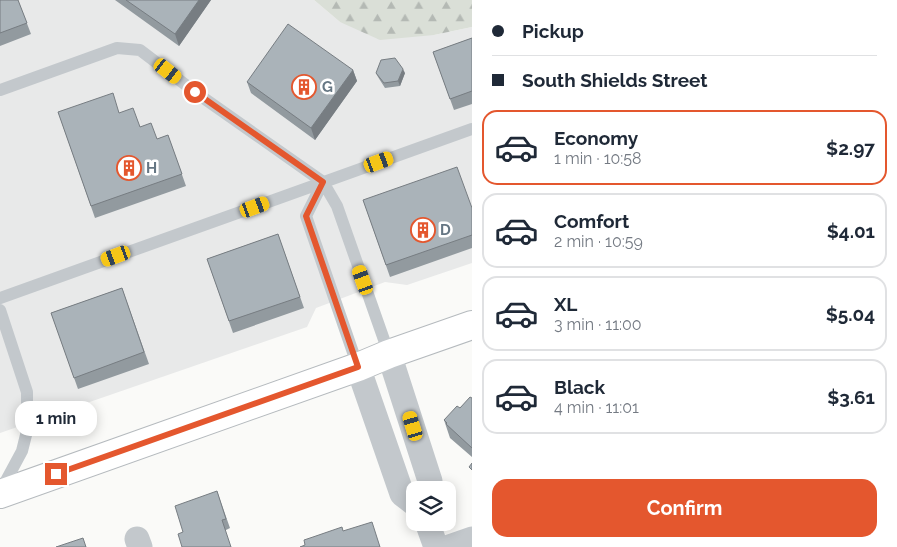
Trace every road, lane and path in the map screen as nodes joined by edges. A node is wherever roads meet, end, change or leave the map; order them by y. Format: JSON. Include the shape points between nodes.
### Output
{"nodes":[{"id":1,"x":0,"y":90,"type":"edge"},
{"id":2,"x":472,"y":129,"type":"edge"},
{"id":3,"x":323,"y":182,"type":"junction"},
{"id":4,"x":0,"y":298,"type":"edge"},
{"id":5,"x":0,"y":310,"type":"edge"},
{"id":6,"x":472,"y":325,"type":"edge"},
{"id":7,"x":389,"y":354,"type":"junction"},
{"id":8,"x":358,"y":367,"type":"junction"},
{"id":9,"x":430,"y":481,"type":"edge"},
{"id":10,"x":0,"y":493,"type":"edge"},
{"id":11,"x":406,"y":497,"type":"edge"},
{"id":12,"x":430,"y":531,"type":"edge"},
{"id":13,"x":472,"y":539,"type":"edge"},
{"id":14,"x":436,"y":547,"type":"edge"},
{"id":15,"x":449,"y":547,"type":"edge"}],
"edges":[{"from":1,"to":3,"type":"lane","via":[[117,48],[140,50]]},
{"from":2,"to":3,"type":"lane"},
{"from":3,"to":4,"type":"lane"},
{"from":3,"to":7,"type":"lane","via":[[337,206]]},
{"from":3,"to":8,"type":"lane","via":[[306,216]]},
{"from":5,"to":10,"type":"lane","via":[[27,392],[27,431],[22,451]]},
{"from":6,"to":7,"type":"main road"},
{"from":7,"to":8,"type":"main road"},
{"from":7,"to":9,"type":"street"},
{"from":8,"to":10,"type":"main road"},
{"from":8,"to":11,"type":"street","via":[[402,494]]},
{"from":12,"to":14,"type":"street"},
{"from":13,"to":15,"type":"street"}]}
